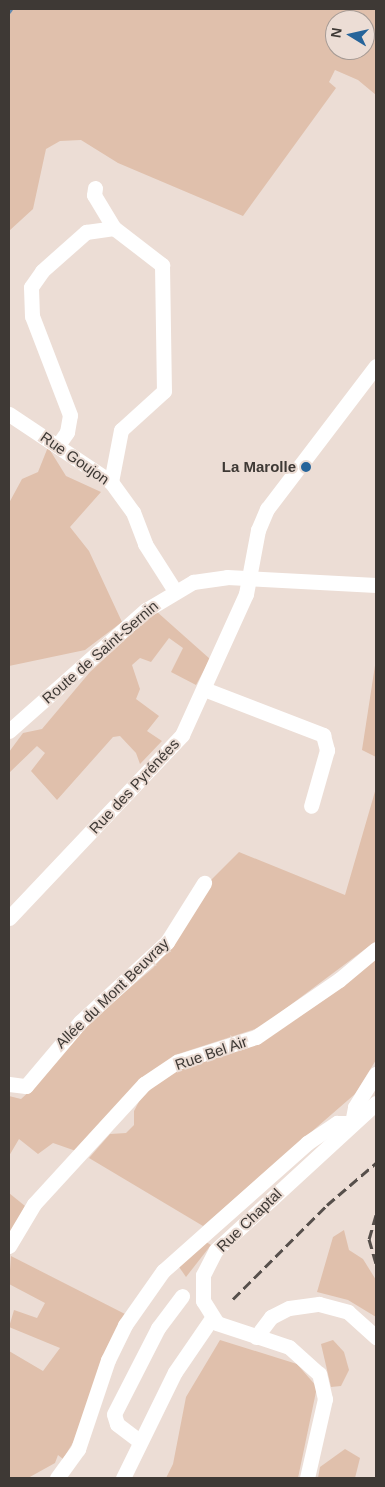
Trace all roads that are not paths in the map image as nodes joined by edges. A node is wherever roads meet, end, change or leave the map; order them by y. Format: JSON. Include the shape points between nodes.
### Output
{"nodes":[{"id":1,"x":95,"y":188,"type":"dead end"},
{"id":2,"x":114,"y":228,"type":"junction"},
{"id":3,"x":376,"y":366,"type":"edge"},
{"id":4,"x":9,"y":414,"type":"edge"},
{"id":5,"x":58,"y":445,"type":"junction"},
{"id":6,"x":111,"y":482,"type":"junction"},
{"id":7,"x":250,"y":578,"type":"junction"},
{"id":8,"x":376,"y":585,"type":"edge"},
{"id":9,"x":174,"y":591,"type":"junction"},
{"id":10,"x":204,"y":689,"type":"junction"},
{"id":11,"x":9,"y":731,"type":"edge"},
{"id":12,"x":311,"y":806,"type":"dead end"},
{"id":13,"x":204,"y":883,"type":"dead end"},
{"id":14,"x":9,"y":918,"type":"edge"},
{"id":15,"x":376,"y":949,"type":"edge"},
{"id":16,"x":376,"y":1074,"type":"edge"},
{"id":17,"x":9,"y":1084,"type":"edge"},
{"id":18,"x":376,"y":1103,"type":"edge"},
{"id":19,"x":352,"y":1123,"type":"junction"},
{"id":20,"x":9,"y":1246,"type":"edge"},
{"id":21,"x":182,"y":1296,"type":"dead end"},
{"id":22,"x":212,"y":1318,"type":"junction"},
{"id":23,"x":256,"y":1337,"type":"junction"},
{"id":24,"x":376,"y":1337,"type":"edge"},
{"id":25,"x":138,"y":1440,"type":"junction"},
{"id":26,"x":57,"y":1478,"type":"edge"},
{"id":27,"x":123,"y":1478,"type":"edge"},
{"id":28,"x":307,"y":1478,"type":"edge"}],
"edges":[{"from":1,"to":2,"type":"street","via":[[94,195]]},
{"from":2,"to":5,"type":"street","via":[[86,232],[42,271],[31,287],[32,316],[70,414],[67,432]]},
{"from":2,"to":6,"type":"street","via":[[162,265],[164,391],[121,430]]},
{"from":3,"to":7,"type":"street","name":"Rue des Pyrénées","via":[[267,509],[258,530]]},
{"from":4,"to":5,"type":"street","name":"Rue Goujon"},
{"from":5,"to":6,"type":"street","name":"Rue Goujon"},
{"from":6,"to":9,"type":"street","name":"Rue Goujon","via":[[133,512],[148,550]]},
{"from":7,"to":8,"type":"street","name":"Route de Saint-Sernin"},
{"from":7,"to":9,"type":"street","name":"Route de Saint-Sernin","via":[[209,579]]},
{"from":7,"to":10,"type":"street","name":"Rue des Pyrénées"},
{"from":9,"to":11,"type":"street","name":"Route de Saint-Sernin","via":[[146,610]]},
{"from":10,"to":12,"type":"street","via":[[322,735],[327,750]]},
{"from":10,"to":14,"type":"street","name":"Rue des Pyrénées","via":[[172,747]]},
{"from":13,"to":17,"type":"street","name":"Allée du Mont Beuvray","via":[[156,954],[80,1022],[26,1086]]},
{"from":15,"to":20,"type":"street","name":"Rue Bel Air","via":[[339,980],[256,1037],[177,1062],[144,1084],[34,1204]]},
{"from":16,"to":19,"type":"street","via":[[355,1107]]},
{"from":18,"to":19,"type":"street","name":"Rue Chaptal"},
{"from":19,"to":22,"type":"street","name":"Rue Chaptal","via":[[208,1261],[201,1293]]},
{"from":19,"to":26,"type":"street","via":[[337,1123],[307,1143],[163,1271],[125,1325],[108,1360],[78,1449]]},
{"from":21,"to":25,"type":"street","via":[[158,1328],[114,1414],[117,1424]]},
{"from":22,"to":23,"type":"street","via":[[222,1327]]},
{"from":22,"to":25,"type":"street","via":[[184,1356]]},
{"from":23,"to":24,"type":"street","via":[[271,1317],[289,1308],[319,1304],[348,1312]]},
{"from":23,"to":28,"type":"street","via":[[300,1353],[324,1386],[323,1414]]},
{"from":25,"to":27,"type":"street"}]}
